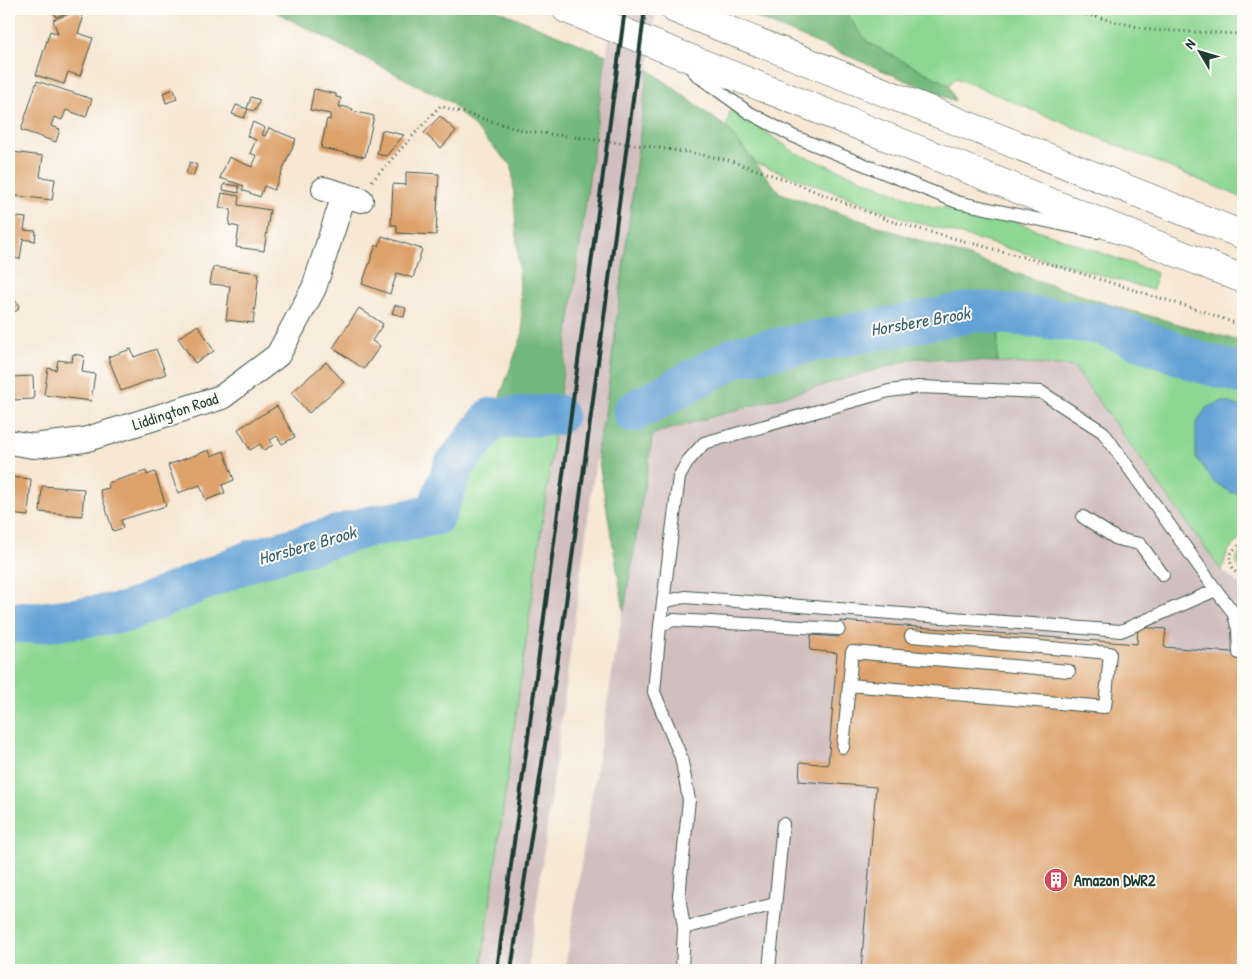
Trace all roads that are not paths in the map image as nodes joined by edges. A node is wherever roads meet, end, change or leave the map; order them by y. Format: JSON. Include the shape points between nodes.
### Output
{"nodes":[{"id":1,"x":566,"y":9,"type":"edge"},
{"id":2,"x":675,"y":9,"type":"edge"},
{"id":3,"x":343,"y":195,"type":"road end"},
{"id":4,"x":1243,"y":235,"type":"edge"},
{"id":5,"x":1243,"y":279,"type":"edge"},
{"id":6,"x":9,"y":442,"type":"edge"},
{"id":7,"x":1083,"y":517,"type":"dead end"},
{"id":8,"x":1163,"y":576,"type":"dead end"},
{"id":9,"x":1216,"y":590,"type":"junction"},
{"id":10,"x":663,"y":602,"type":"junction"},
{"id":11,"x":1238,"y":615,"type":"edge"},
{"id":12,"x":660,"y":626,"type":"junction"},
{"id":13,"x":839,"y":629,"type":"dead end"},
{"id":14,"x":911,"y":636,"type":"dead end"},
{"id":15,"x":1239,"y":653,"type":"dead end"},
{"id":16,"x":1069,"y":671,"type":"dead end"},
{"id":17,"x":849,"y":685,"type":"junction"},
{"id":18,"x":843,"y":747,"type":"dead end"},
{"id":19,"x":783,"y":824,"type":"dead end"},
{"id":20,"x":775,"y":904,"type":"junction"},
{"id":21,"x":684,"y":928,"type":"junction"},
{"id":22,"x":682,"y":970,"type":"edge"},
{"id":23,"x":769,"y":970,"type":"edge"}],
"edges":[{"from":1,"to":5,"type":"highway"},
{"from":2,"to":4,"type":"highway"},
{"from":3,"to":6,"type":"street","name":"Liddington Road","via":[[314,288],[278,355],[222,397],[84,440],[33,446]]},
{"from":7,"to":8,"type":"lane","via":[[1116,540],[1140,544]]},
{"from":9,"to":10,"type":"lane","via":[[1121,631],[685,597]]},
{"from":9,"to":10,"type":"lane","via":[[1103,432],[1041,392],[919,387],[889,391],[704,443],[679,477]]},
{"from":9,"to":11,"type":"lane"},
{"from":10,"to":12,"type":"lane"},
{"from":11,"to":15,"type":"lane"},
{"from":12,"to":13,"type":"lane","via":[[673,620]]},
{"from":12,"to":21,"type":"lane","via":[[654,692],[681,757],[689,800],[679,896]]},
{"from":14,"to":17,"type":"lane","via":[[1110,653],[1105,707]]},
{"from":16,"to":17,"type":"lane","via":[[852,652]]},
{"from":17,"to":18,"type":"lane"},
{"from":19,"to":20,"type":"lane"},
{"from":20,"to":21,"type":"lane"},
{"from":20,"to":23,"type":"lane"},
{"from":21,"to":22,"type":"lane"}]}
